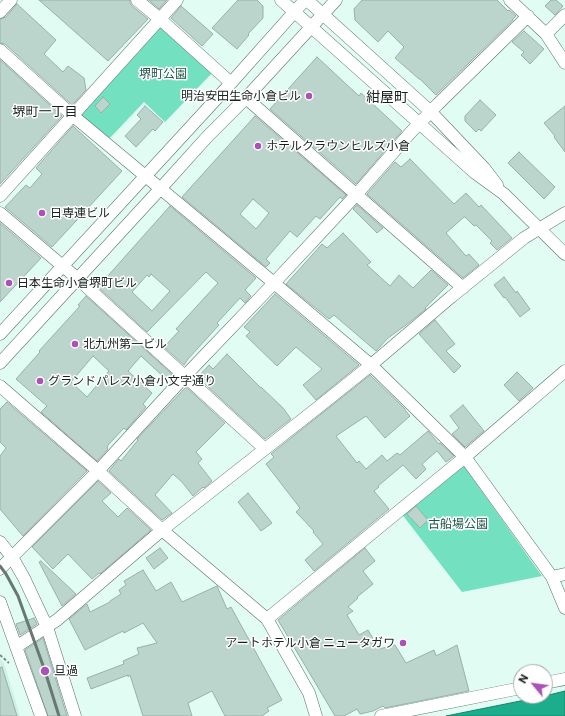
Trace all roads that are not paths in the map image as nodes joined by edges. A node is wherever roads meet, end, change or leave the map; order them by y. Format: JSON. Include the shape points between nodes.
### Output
{"nodes":[{"id":1,"x":11,"y":0,"type":"edge"},
{"id":2,"x":137,"y":0,"type":"edge"},
{"id":3,"x":177,"y":0,"type":"edge"},
{"id":4,"x":280,"y":0,"type":"edge"},
{"id":5,"x":306,"y":0,"type":"edge"},
{"id":6,"x":336,"y":0,"type":"edge"},
{"id":7,"x":510,"y":0,"type":"edge"},
{"id":8,"x":0,"y":12,"type":"edge"},
{"id":9,"x":294,"y":12,"type":"junction"},
{"id":10,"x":323,"y":14,"type":"junction"},
{"id":11,"x":565,"y":15,"type":"edge"},
{"id":12,"x":528,"y":16,"type":"junction"},
{"id":13,"x":160,"y":19,"type":"junction"},
{"id":14,"x":312,"y":27,"type":"junction"},
{"id":15,"x":546,"y":34,"type":"junction"},
{"id":16,"x":0,"y":50,"type":"edge"},
{"id":17,"x":565,"y":63,"type":"edge"},
{"id":18,"x":231,"y":83,"type":"junction"},
{"id":19,"x":246,"y":98,"type":"junction"},
{"id":20,"x":431,"y":112,"type":"junction"},
{"id":21,"x":72,"y":115,"type":"junction"},
{"id":22,"x":420,"y":124,"type":"junction"},
{"id":23,"x":145,"y":175,"type":"junction"},
{"id":24,"x":161,"y":188,"type":"junction"},
{"id":25,"x":504,"y":194,"type":"junction"},
{"id":26,"x":356,"y":195,"type":"junction"},
{"id":27,"x":0,"y":196,"type":"edge"},
{"id":28,"x":0,"y":213,"type":"edge"},
{"id":29,"x":565,"y":213,"type":"edge"},
{"id":30,"x":540,"y":229,"type":"junction"},
{"id":31,"x":565,"y":254,"type":"edge"},
{"id":32,"x":63,"y":266,"type":"junction"},
{"id":33,"x":78,"y":279,"type":"junction"},
{"id":34,"x":274,"y":282,"type":"junction"},
{"id":35,"x":463,"y":288,"type":"junction"},
{"id":36,"x":0,"y":334,"type":"edge"},
{"id":37,"x":0,"y":363,"type":"edge"},
{"id":38,"x":371,"y":365,"type":"junction"},
{"id":39,"x":565,"y":371,"type":"edge"},
{"id":40,"x":185,"y":376,"type":"junction"},
{"id":41,"x":0,"y":386,"type":"edge"},
{"id":42,"x":265,"y":449,"type":"junction"},
{"id":43,"x":465,"y":457,"type":"junction"},
{"id":44,"x":98,"y":471,"type":"junction"},
{"id":45,"x":162,"y":530,"type":"junction"},
{"id":46,"x":0,"y":542,"type":"edge"},
{"id":47,"x":12,"y":557,"type":"junction"},
{"id":48,"x":0,"y":569,"type":"edge"},
{"id":49,"x":565,"y":574,"type":"edge"},
{"id":50,"x":552,"y":577,"type":"junction"},
{"id":51,"x":0,"y":602,"type":"edge"},
{"id":52,"x":565,"y":608,"type":"edge"},
{"id":53,"x":267,"y":619,"type":"junction"},
{"id":54,"x":47,"y":627,"type":"junction"},
{"id":55,"x":16,"y":647,"type":"junction"},
{"id":56,"x":565,"y":679,"type":"edge"},
{"id":57,"x":553,"y":681,"type":"edge"},
{"id":58,"x":513,"y":690,"type":"edge"},
{"id":59,"x":41,"y":716,"type":"edge"},
{"id":60,"x":75,"y":716,"type":"edge"},
{"id":61,"x":316,"y":716,"type":"edge"},
{"id":62,"x":381,"y":716,"type":"edge"}],
"edges":[{"from":1,"to":8,"type":"street"},
{"from":2,"to":13,"type":"street"},
{"from":3,"to":13,"type":"street"},
{"from":4,"to":9,"type":"street"},
{"from":5,"to":9,"type":"street"},
{"from":5,"to":10,"type":"street"},
{"from":6,"to":10,"type":"street"},
{"from":7,"to":12,"type":"street"},
{"from":9,"to":14,"type":"street"},
{"from":9,"to":18,"type":"street"},
{"from":10,"to":14,"type":"street"},
{"from":10,"to":20,"type":"street"},
{"from":11,"to":15,"type":"street"},
{"from":12,"to":15,"type":"street"},
{"from":12,"to":20,"type":"street"},
{"from":13,"to":18,"type":"street"},
{"from":13,"to":21,"type":"street"},
{"from":14,"to":19,"type":"street"},
{"from":14,"to":22,"type":"street"},
{"from":15,"to":17,"type":"street"},
{"from":16,"to":21,"type":"street"},
{"from":18,"to":23,"type":"street"},
{"from":19,"to":24,"type":"street"},
{"from":19,"to":26,"type":"street"},
{"from":20,"to":22,"type":"street"},
{"from":20,"to":25,"type":"street","via":[[484,168]]},
{"from":21,"to":23,"type":"street"},
{"from":21,"to":27,"type":"street"},
{"from":22,"to":25,"type":"street","via":[[475,173]]},
{"from":22,"to":26,"type":"street"},
{"from":23,"to":24,"type":"street"},
{"from":23,"to":32,"type":"street"},
{"from":24,"to":33,"type":"street"},
{"from":24,"to":34,"type":"street"},
{"from":25,"to":30,"type":"street"},
{"from":26,"to":34,"type":"street"},
{"from":26,"to":35,"type":"street"},
{"from":28,"to":32,"type":"street"},
{"from":29,"to":30,"type":"street"},
{"from":30,"to":31,"type":"street"},
{"from":30,"to":35,"type":"street","via":[[524,238]]},
{"from":32,"to":33,"type":"street"},
{"from":32,"to":36,"type":"street"},
{"from":33,"to":37,"type":"street"},
{"from":33,"to":40,"type":"street"},
{"from":34,"to":38,"type":"street"},
{"from":34,"to":40,"type":"street"},
{"from":35,"to":38,"type":"street"},
{"from":38,"to":42,"type":"street"},
{"from":38,"to":43,"type":"street"},
{"from":39,"to":43,"type":"street"},
{"from":40,"to":42,"type":"street"},
{"from":40,"to":44,"type":"street"},
{"from":41,"to":44,"type":"street"},
{"from":42,"to":45,"type":"street"},
{"from":43,"to":50,"type":"street"},
{"from":43,"to":53,"type":"street"},
{"from":44,"to":45,"type":"street"},
{"from":44,"to":47,"type":"street"},
{"from":45,"to":53,"type":"street"},
{"from":45,"to":54,"type":"street"},
{"from":46,"to":47,"type":"street"},
{"from":47,"to":48,"type":"street"},
{"from":47,"to":54,"type":"street"},
{"from":49,"to":50,"type":"street"},
{"from":50,"to":52,"type":"street"},
{"from":51,"to":55,"type":"street"},
{"from":53,"to":61,"type":"street","via":[[309,693]]},
{"from":54,"to":55,"type":"street"},
{"from":54,"to":60,"type":"street"},
{"from":55,"to":59,"type":"street"},
{"from":56,"to":57,"type":"street"},
{"from":58,"to":62,"type":"street"}]}
